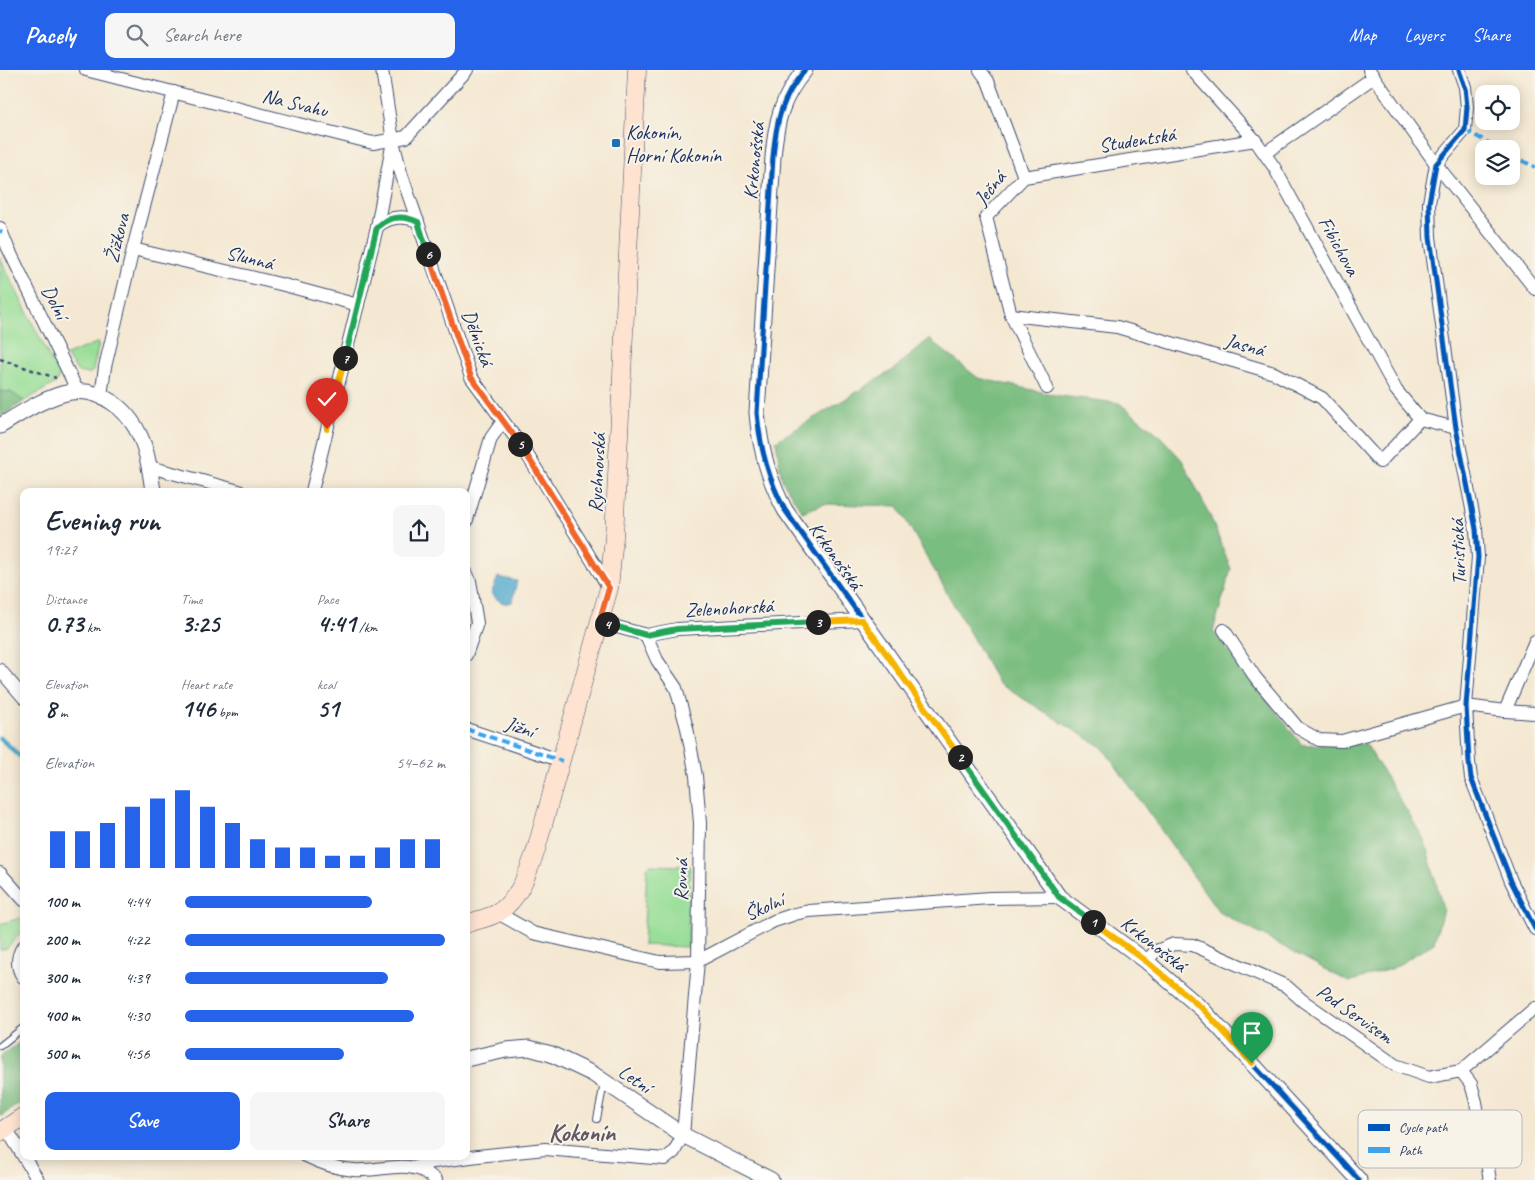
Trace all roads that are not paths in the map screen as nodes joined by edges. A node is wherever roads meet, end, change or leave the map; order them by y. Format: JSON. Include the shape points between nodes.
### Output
{"nodes":[{"id":1,"x":86,"y":70,"type":"edge"},
{"id":2,"x":382,"y":70,"type":"edge"},
{"id":3,"x":467,"y":70,"type":"edge"},
{"id":4,"x":637,"y":70,"type":"edge"},
{"id":5,"x":804,"y":70,"type":"edge"},
{"id":6,"x":980,"y":70,"type":"edge"},
{"id":7,"x":1192,"y":70,"type":"edge"},
{"id":8,"x":1459,"y":70,"type":"edge"},
{"id":9,"x":1371,"y":73,"type":"edge"},
{"id":10,"x":174,"y":92,"type":"junction"},
{"id":11,"x":1255,"y":140,"type":"junction"},
{"id":12,"x":393,"y":141,"type":"junction"},
{"id":13,"x":1265,"y":154,"type":"junction"},
{"id":14,"x":1436,"y":164,"type":"junction"},
{"id":15,"x":1024,"y":177,"type":"junction"},
{"id":16,"x":418,"y":222,"type":"junction"},
{"id":17,"x":377,"y":227,"type":"junction"},
{"id":18,"x":0,"y":228,"type":"edge"},
{"id":19,"x":133,"y":249,"type":"junction"},
{"id":20,"x":1535,"y":289,"type":"edge"},
{"id":21,"x":358,"y":306,"type":"junction"},
{"id":22,"x":1010,"y":316,"type":"junction"},
{"id":23,"x":1047,"y":388,"type":"dead end"},
{"id":24,"x":78,"y":392,"type":"junction"},
{"id":25,"x":101,"y":396,"type":"junction"},
{"id":26,"x":1420,"y":419,"type":"junction"},
{"id":27,"x":503,"y":421,"type":"junction"},
{"id":28,"x":0,"y":426,"type":"edge"},
{"id":29,"x":1456,"y":428,"type":"junction"},
{"id":30,"x":150,"y":467,"type":"junction"},
{"id":31,"x":153,"y":488,"type":"edge"},
{"id":32,"x":228,"y":488,"type":"edge"},
{"id":33,"x":313,"y":488,"type":"edge"},
{"id":34,"x":470,"y":509,"type":"edge"},
{"id":35,"x":470,"y":581,"type":"edge"},
{"id":36,"x":609,"y":588,"type":"junction"},
{"id":37,"x":862,"y":620,"type":"junction"},
{"id":38,"x":599,"y":622,"type":"junction"},
{"id":39,"x":1224,"y":630,"type":"dead end"},
{"id":40,"x":646,"y":635,"type":"junction"},
{"id":41,"x":1535,"y":641,"type":"edge"},
{"id":42,"x":470,"y":643,"type":"edge"},
{"id":43,"x":0,"y":670,"type":"edge"},
{"id":44,"x":20,"y":693,"type":"edge"},
{"id":45,"x":1466,"y":706,"type":"junction"},
{"id":46,"x":1505,"y":711,"type":"junction"},
{"id":47,"x":1535,"y":713,"type":"edge"},
{"id":48,"x":470,"y":730,"type":"edge"},
{"id":49,"x":562,"y":761,"type":"junction"},
{"id":50,"x":0,"y":873,"type":"edge"},
{"id":51,"x":20,"y":896,"type":"edge"},
{"id":52,"x":1059,"y":897,"type":"junction"},
{"id":53,"x":498,"y":913,"type":"junction"},
{"id":54,"x":470,"y":923,"type":"edge"},
{"id":55,"x":1535,"y":929,"type":"edge"},
{"id":56,"x":698,"y":961,"type":"junction"},
{"id":57,"x":1146,"y":961,"type":"junction"},
{"id":58,"x":1535,"y":1008,"type":"edge"},
{"id":59,"x":20,"y":1031,"type":"edge"},
{"id":60,"x":0,"y":1046,"type":"edge"},
{"id":61,"x":470,"y":1058,"type":"edge"},
{"id":62,"x":1461,"y":1071,"type":"junction"},
{"id":63,"x":604,"y":1082,"type":"junction"},
{"id":64,"x":1477,"y":1110,"type":"edge"},
{"id":65,"x":20,"y":1119,"type":"edge"},
{"id":66,"x":597,"y":1119,"type":"dead end"},
{"id":67,"x":3,"y":1130,"type":"edge"},
{"id":68,"x":683,"y":1135,"type":"junction"},
{"id":69,"x":20,"y":1154,"type":"edge"},
{"id":70,"x":470,"y":1157,"type":"edge"},
{"id":71,"x":24,"y":1160,"type":"edge"},
{"id":72,"x":315,"y":1160,"type":"edge"},
{"id":73,"x":447,"y":1160,"type":"edge"},
{"id":74,"x":414,"y":1168,"type":"junction"},
{"id":75,"x":38,"y":1180,"type":"edge"},
{"id":76,"x":436,"y":1180,"type":"edge"},
{"id":77,"x":771,"y":1180,"type":"edge"},
{"id":78,"x":1359,"y":1180,"type":"edge"}],
"edges":[{"from":1,"to":10,"type":"street","name":"Na Svahu"},
{"from":2,"to":12,"type":"street","name":"Dělnická"},
{"from":3,"to":12,"type":"street","name":"Na Svahu","via":[[406,137]]},
{"from":4,"to":36,"type":"main road","name":"Rychnovská"},
{"from":5,"to":37,"type":"street","name":"Krkonošská","via":[[788,92],[775,132],[758,432],[765,466],[777,497]]},
{"from":6,"to":15,"type":"street","name":"Ječná","via":[[988,81]]},
{"from":7,"to":11,"type":"street","name":"Fibichova"},
{"from":8,"to":14,"type":"street","via":[[1465,87],[1465,130]]},
{"from":9,"to":13,"type":"street"},
{"from":9,"to":14,"type":"street"},
{"from":10,"to":12,"type":"street","name":"Na Svahu","via":[[373,143]]},
{"from":10,"to":19,"type":"street","name":"Žižkova"},
{"from":11,"to":13,"type":"street","name":"Fibichova"},
{"from":11,"to":15,"type":"street","name":"Studentská"},
{"from":12,"to":16,"type":"street","name":"Dělnická"},
{"from":12,"to":17,"type":"street"},
{"from":13,"to":26,"type":"street","name":"Fibichova","via":[[1396,390]]},
{"from":14,"to":20,"type":"street"},
{"from":14,"to":29,"type":"street","name":"Turistická","via":[[1429,203],[1430,237]]},
{"from":15,"to":22,"type":"street","name":"Ječná","via":[[986,217]]},
{"from":16,"to":17,"type":"street","via":[[400,217]]},
{"from":16,"to":27,"type":"street","name":"Dělnická","via":[[471,377]]},
{"from":17,"to":21,"type":"street"},
{"from":18,"to":24,"type":"street","name":"Dolní"},
{"from":19,"to":21,"type":"street","name":"Slunná"},
{"from":19,"to":25,"type":"street","name":"Žižkova"},
{"from":21,"to":33,"type":"street"},
{"from":22,"to":23,"type":"street","name":"Ječná"},
{"from":22,"to":26,"type":"street","name":"Jasná","via":[[1117,326],[1274,373],[1322,398],[1380,462]]},
{"from":24,"to":25,"type":"street"},
{"from":24,"to":28,"type":"street","via":[[53,397]]},
{"from":25,"to":30,"type":"street","via":[[127,415],[138,432]]},
{"from":26,"to":29,"type":"street"},
{"from":27,"to":34,"type":"street","via":[[491,438]]},
{"from":27,"to":36,"type":"street","name":"Dělnická"},
{"from":29,"to":45,"type":"street","name":"Turistická","via":[[1476,529],[1478,557]]},
{"from":30,"to":31,"type":"street"},
{"from":30,"to":32,"type":"street"},
{"from":35,"to":42,"type":"street","via":[[477,623]]},
{"from":36,"to":38,"type":"main road","name":"Rychnovská"},
{"from":37,"to":40,"type":"street","name":"Zelenohorská","via":[[677,629]]},
{"from":37,"to":52,"type":"street","name":"Krkonošská"},
{"from":38,"to":40,"type":"street","name":"Zelenohorská"},
{"from":38,"to":49,"type":"main road","name":"Rychnovská"},
{"from":39,"to":45,"type":"street","via":[[1255,677],[1298,728],[1319,740],[1342,741]]},
{"from":40,"to":56,"type":"street","name":"Rovná","via":[[657,660],[676,688],[696,776],[700,823]]},
{"from":41,"to":46,"type":"street"},
{"from":43,"to":44,"type":"street"},
{"from":45,"to":46,"type":"street"},
{"from":45,"to":55,"type":"street","name":"Turistická","via":[[1471,778],[1511,881]]},
{"from":46,"to":47,"type":"street"},
{"from":48,"to":49,"type":"street","name":"Jižní"},
{"from":49,"to":53,"type":"main road","name":"Rychnovská","via":[[522,886]]},
{"from":50,"to":51,"type":"street"},
{"from":52,"to":56,"type":"street","name":"Školní","via":[[990,898],[795,914],[774,921]]},
{"from":52,"to":57,"type":"street","name":"Krkonošská"},
{"from":53,"to":54,"type":"main road","name":"Rychnovská"},
{"from":53,"to":56,"type":"street","name":"Školní","via":[[533,933],[660,962]]},
{"from":56,"to":68,"type":"street","name":"Rovná"},
{"from":57,"to":62,"type":"street","name":"Pod Servisem","via":[[1156,951],[1174,944],[1193,945],[1286,986],[1395,1065],[1429,1077]]},
{"from":57,"to":78,"type":"street","name":"Krkonošská","via":[[1204,1010]]},
{"from":58,"to":62,"type":"street","name":"Pod Servisem"},
{"from":59,"to":60,"type":"lane"},
{"from":61,"to":63,"type":"street","name":"Letní","via":[[529,1048],[551,1054]]},
{"from":62,"to":64,"type":"street","via":[[1471,1084]]},
{"from":63,"to":66,"type":"lane"},
{"from":63,"to":68,"type":"street","name":"Letní"},
{"from":65,"to":67,"type":"main road"},
{"from":67,"to":69,"type":"street"},
{"from":68,"to":70,"type":"street","via":[[674,1152],[665,1159],[545,1149]]},
{"from":68,"to":77,"type":"street","name":"Letní"},
{"from":71,"to":75,"type":"street"},
{"from":72,"to":74,"type":"street","via":[[354,1170]]},
{"from":73,"to":74,"type":"street"},
{"from":74,"to":76,"type":"street"}]}
